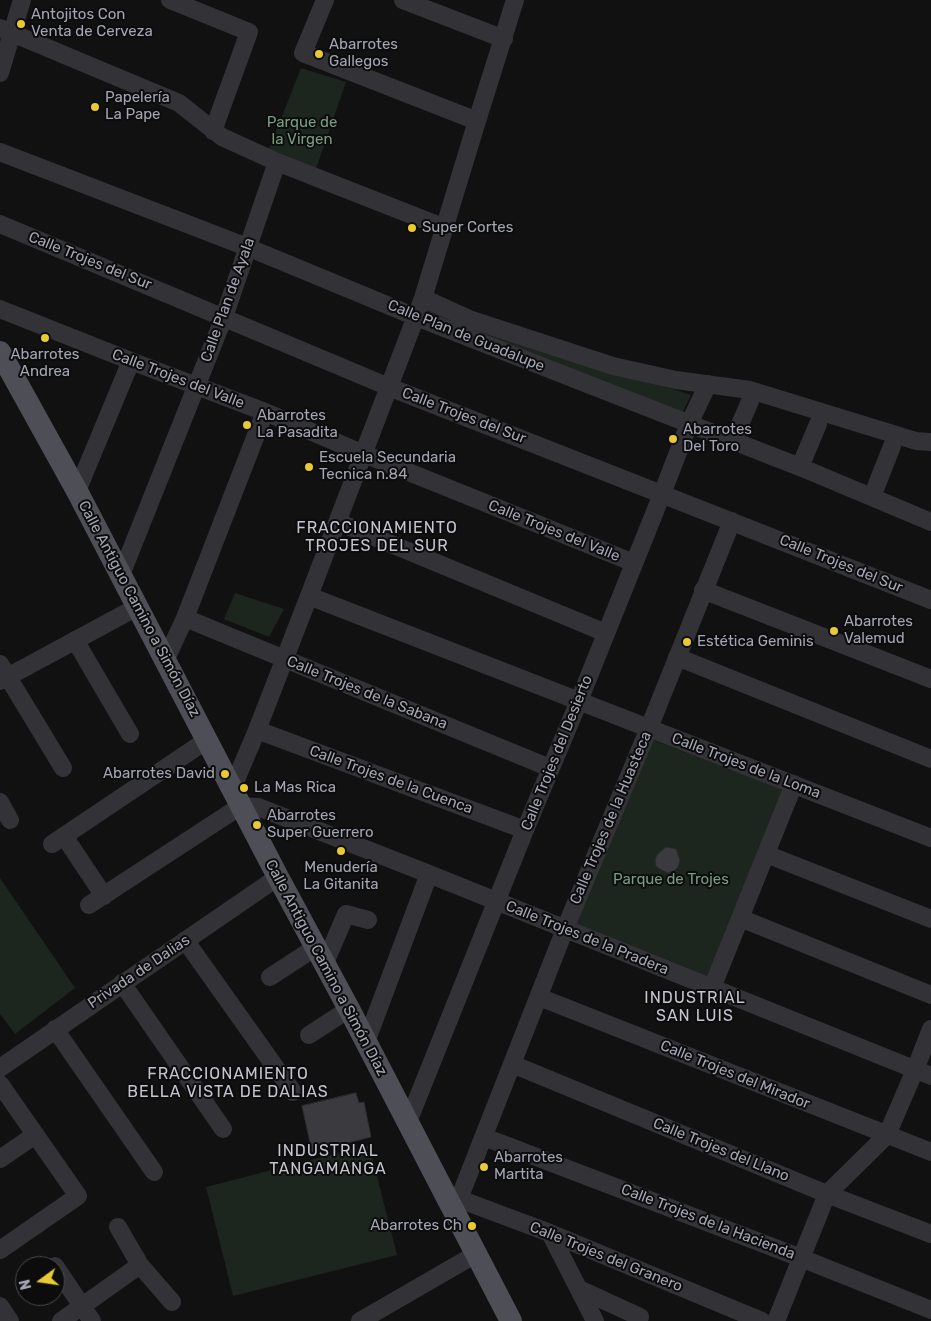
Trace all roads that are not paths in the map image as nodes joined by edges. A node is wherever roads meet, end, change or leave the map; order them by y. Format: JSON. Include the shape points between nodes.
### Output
{"nodes":[{"id":1,"x":22,"y":0,"type":"edge"},
{"id":2,"x":170,"y":0,"type":"edge"},
{"id":3,"x":325,"y":0,"type":"edge"},
{"id":4,"x":402,"y":0,"type":"edge"},
{"id":5,"x":515,"y":0,"type":"edge"},
{"id":6,"x":422,"y":4,"type":"edge"},
{"id":7,"x":6,"y":31,"type":"edge"},
{"id":8,"x":504,"y":39,"type":"junction"},
{"id":9,"x":3,"y":49,"type":"edge"},
{"id":10,"x":0,"y":72,"type":"edge"},
{"id":11,"x":477,"y":121,"type":"junction"},
{"id":12,"x":213,"y":131,"type":"junction"},
{"id":13,"x":0,"y":152,"type":"edge"},
{"id":14,"x":277,"y":162,"type":"junction"},
{"id":15,"x":0,"y":224,"type":"edge"},
{"id":16,"x":444,"y":228,"type":"junction"},
{"id":17,"x":248,"y":247,"type":"junction"},
{"id":18,"x":423,"y":298,"type":"junction"},
{"id":19,"x":0,"y":309,"type":"edge"},
{"id":20,"x":224,"y":317,"type":"junction"},
{"id":21,"x":416,"y":317,"type":"junction"},
{"id":22,"x":0,"y":352,"type":"edge"},
{"id":23,"x":131,"y":361,"type":"junction"},
{"id":24,"x":708,"y":384,"type":"junction"},
{"id":25,"x":196,"y":385,"type":"junction"},
{"id":26,"x":389,"y":387,"type":"junction"},
{"id":27,"x":750,"y":401,"type":"dead end"},
{"id":28,"x":265,"y":412,"type":"junction"},
{"id":29,"x":689,"y":424,"type":"junction"},
{"id":30,"x":818,"y":424,"type":"dead end"},
{"id":31,"x":733,"y":441,"type":"junction"},
{"id":32,"x":931,"y":442,"type":"edge"},
{"id":33,"x":892,"y":446,"type":"dead end"},
{"id":34,"x":364,"y":454,"type":"junction"},
{"id":35,"x":800,"y":467,"type":"junction"},
{"id":36,"x":77,"y":491,"type":"junction"},
{"id":37,"x":662,"y":494,"type":"junction"},
{"id":38,"x":872,"y":497,"type":"junction"},
{"id":39,"x":732,"y":521,"type":"junction"},
{"id":40,"x":338,"y":522,"type":"junction"},
{"id":41,"x":931,"y":522,"type":"edge"},
{"id":42,"x":634,"y":563,"type":"junction"},
{"id":43,"x":121,"y":575,"type":"junction"},
{"id":44,"x":703,"y":590,"type":"junction"},
{"id":45,"x":309,"y":596,"type":"junction"},
{"id":46,"x":931,"y":600,"type":"edge"},
{"id":47,"x":137,"y":607,"type":"junction"},
{"id":48,"x":185,"y":618,"type":"junction"},
{"id":49,"x":606,"y":633,"type":"junction"},
{"id":50,"x":75,"y":640,"type":"junction"},
{"id":51,"x":677,"y":657,"type":"junction"},
{"id":52,"x":284,"y":659,"type":"junction"},
{"id":53,"x":165,"y":661,"type":"junction"},
{"id":54,"x":2,"y":674,"type":"edge"},
{"id":55,"x":931,"y":679,"type":"edge"},
{"id":56,"x":578,"y":701,"type":"junction"},
{"id":57,"x":649,"y":728,"type":"junction"},
{"id":58,"x":257,"y":730,"type":"junction"},
{"id":59,"x":130,"y":734,"type":"dead end"},
{"id":60,"x":207,"y":740,"type":"junction"},
{"id":61,"x":931,"y":759,"type":"edge"},
{"id":62,"x":63,"y":768,"type":"dead end"},
{"id":63,"x":550,"y":768,"type":"junction"},
{"id":64,"x":794,"y":784,"type":"junction"},
{"id":65,"x":236,"y":797,"type":"junction"},
{"id":66,"x":0,"y":802,"type":"edge"},
{"id":67,"x":10,"y":820,"type":"dead end"},
{"id":68,"x":525,"y":830,"type":"junction"},
{"id":69,"x":931,"y":838,"type":"edge"},
{"id":70,"x":766,"y":854,"type":"junction"},
{"id":71,"x":428,"y":874,"type":"junction"},
{"id":72,"x":278,"y":877,"type":"junction"},
{"id":73,"x":496,"y":902,"type":"junction"},
{"id":74,"x":740,"y":918,"type":"junction"},
{"id":75,"x":931,"y":919,"type":"edge"},
{"id":76,"x":368,"y":920,"type":"dead end"},
{"id":77,"x":565,"y":929,"type":"junction"},
{"id":78,"x":186,"y":940,"type":"junction"},
{"id":79,"x":320,"y":955,"type":"junction"},
{"id":80,"x":270,"y":977,"type":"dead end"},
{"id":81,"x":122,"y":983,"type":"junction"},
{"id":82,"x":712,"y":988,"type":"junction"},
{"id":83,"x":931,"y":995,"type":"edge"},
{"id":84,"x":538,"y":997,"type":"junction"},
{"id":85,"x":349,"y":1010,"type":"junction"},
{"id":86,"x":55,"y":1029,"type":"junction"},
{"id":87,"x":931,"y":1029,"type":"edge"},
{"id":88,"x":309,"y":1035,"type":"dead end"},
{"id":89,"x":366,"y":1042,"type":"junction"},
{"id":90,"x":512,"y":1064,"type":"junction"},
{"id":91,"x":0,"y":1068,"type":"edge"},
{"id":92,"x":923,"y":1073,"type":"edge"},
{"id":93,"x":0,"y":1084,"type":"edge"},
{"id":94,"x":293,"y":1092,"type":"dead end"},
{"id":95,"x":408,"y":1122,"type":"junction"},
{"id":96,"x":223,"y":1129,"type":"dead end"},
{"id":97,"x":887,"y":1135,"type":"junction"},
{"id":98,"x":35,"y":1136,"type":"junction"},
{"id":99,"x":484,"y":1137,"type":"junction"},
{"id":100,"x":931,"y":1152,"type":"edge"},
{"id":101,"x":0,"y":1160,"type":"edge"},
{"id":102,"x":154,"y":1172,"type":"dead end"},
{"id":103,"x":827,"y":1194,"type":"junction"},
{"id":104,"x":455,"y":1202,"type":"junction"},
{"id":105,"x":118,"y":1227,"type":"dead end"},
{"id":106,"x":550,"y":1233,"type":"junction"},
{"id":107,"x":931,"y":1234,"type":"edge"},
{"id":108,"x":0,"y":1250,"type":"edge"},
{"id":109,"x":476,"y":1254,"type":"junction"},
{"id":110,"x":801,"y":1258,"type":"junction"},
{"id":111,"x":140,"y":1265,"type":"junction"},
{"id":112,"x":65,"y":1281,"type":"edge"},
{"id":113,"x":579,"y":1289,"type":"junction"},
{"id":114,"x":172,"y":1302,"type":"dead end"},
{"id":115,"x":0,"y":1306,"type":"edge"},
{"id":116,"x":82,"y":1306,"type":"junction"},
{"id":117,"x":931,"y":1310,"type":"edge"},
{"id":118,"x":363,"y":1320,"type":"edge"},
{"id":119,"x":10,"y":1321,"type":"edge"},
{"id":120,"x":60,"y":1321,"type":"edge"},
{"id":121,"x":92,"y":1321,"type":"edge"},
{"id":122,"x":511,"y":1321,"type":"edge"},
{"id":123,"x":595,"y":1321,"type":"edge"},
{"id":124,"x":638,"y":1321,"type":"edge"},
{"id":125,"x":762,"y":1321,"type":"edge"},
{"id":126,"x":776,"y":1321,"type":"edge"}],
"edges":[{"from":1,"to":7,"type":"street"},
{"from":2,"to":12,"type":"street","via":[[249,32]]},
{"from":3,"to":11,"type":"street","via":[[303,53]]},
{"from":4,"to":6,"type":"street"},
{"from":5,"to":8,"type":"street"},
{"from":6,"to":8,"type":"street"},
{"from":7,"to":9,"type":"street"},
{"from":7,"to":12,"type":"street","via":[[179,103]]},
{"from":8,"to":11,"type":"street"},
{"from":9,"to":10,"type":"street"},
{"from":11,"to":16,"type":"street"},
{"from":12,"to":14,"type":"street"},
{"from":13,"to":17,"type":"street","name":"Calle Plan de Guadalupe"},
{"from":14,"to":16,"type":"street"},
{"from":14,"to":17,"type":"street","name":"Calle Plan de Ayala"},
{"from":15,"to":20,"type":"street","name":"Calle Trojes del Sur"},
{"from":16,"to":18,"type":"street"},
{"from":17,"to":20,"type":"street","name":"Calle Plan de Ayala"},
{"from":17,"to":21,"type":"street","name":"Calle Plan de Guadalupe"},
{"from":18,"to":21,"type":"street"},
{"from":18,"to":24,"type":"street","via":[[469,319],[613,366]]},
{"from":19,"to":23,"type":"street","name":"Calle Trojes del Valle"},
{"from":20,"to":25,"type":"street","name":"Calle Plan de Ayala"},
{"from":20,"to":26,"type":"street","name":"Calle Trojes del Sur"},
{"from":21,"to":26,"type":"street"},
{"from":21,"to":29,"type":"street","name":"Calle Plan de Guadalupe"},
{"from":22,"to":36,"type":"main road","name":"Calle Antiguo Camino a Simón Díaz"},
{"from":23,"to":25,"type":"street","name":"Calle Trojes del Valle"},
{"from":23,"to":36,"type":"street"},
{"from":24,"to":29,"type":"street","name":"Calle Trojes del Desierto"},
{"from":24,"to":32,"type":"street","via":[[750,390],[916,441]]},
{"from":25,"to":28,"type":"street","name":"Calle Trojes del Valle"},
{"from":25,"to":43,"type":"street","name":"Calle Plan de Ayala"},
{"from":26,"to":34,"type":"street"},
{"from":26,"to":37,"type":"street","name":"Calle Trojes del Sur"},
{"from":27,"to":31,"type":"street"},
{"from":28,"to":34,"type":"street","name":"Calle Trojes del Valle"},
{"from":28,"to":48,"type":"street"},
{"from":29,"to":31,"type":"street","name":"Calle Plan de Guadalupe"},
{"from":29,"to":37,"type":"street","name":"Calle Trojes del Desierto"},
{"from":30,"to":35,"type":"street"},
{"from":31,"to":35,"type":"street","name":"Calle Plan de Guadalupe"},
{"from":33,"to":38,"type":"street"},
{"from":34,"to":40,"type":"street"},
{"from":34,"to":42,"type":"street","name":"Calle Trojes del Valle"},
{"from":35,"to":38,"type":"street","name":"Calle Plan de Guadalupe"},
{"from":36,"to":43,"type":"main road","name":"Calle Antiguo Camino a Simón Díaz"},
{"from":37,"to":39,"type":"street","name":"Calle Trojes del Sur"},
{"from":37,"to":42,"type":"street","name":"Calle Trojes del Desierto"},
{"from":38,"to":41,"type":"street","name":"Calle Plan de Guadalupe"},
{"from":39,"to":44,"type":"street","name":"Calle Trojes de la Huasteca"},
{"from":39,"to":46,"type":"street","name":"Calle Trojes del Sur"},
{"from":40,"to":45,"type":"street"},
{"from":40,"to":49,"type":"street"},
{"from":42,"to":49,"type":"street","name":"Calle Trojes del Desierto"},
{"from":43,"to":47,"type":"main road","name":"Calle Antiguo Camino a Simón Díaz"},
{"from":44,"to":51,"type":"street","name":"Calle Trojes de la Huasteca"},
{"from":44,"to":55,"type":"street"},
{"from":45,"to":52,"type":"street"},
{"from":45,"to":56,"type":"street","name":"Calle Trojes de la Loma"},
{"from":47,"to":50,"type":"street"},
{"from":47,"to":53,"type":"main road","name":"Calle Antiguo Camino a Simón Díaz"},
{"from":48,"to":52,"type":"street","name":"Calle Trojes de la Sabana"},
{"from":48,"to":53,"type":"street"},
{"from":49,"to":56,"type":"street","name":"Calle Trojes del Desierto"},
{"from":50,"to":54,"type":"street"},
{"from":50,"to":59,"type":"street"},
{"from":51,"to":57,"type":"street","name":"Calle Trojes de la Huasteca"},
{"from":51,"to":61,"type":"street"},
{"from":52,"to":58,"type":"street"},
{"from":52,"to":63,"type":"street","name":"Calle Trojes de la Sabana"},
{"from":53,"to":60,"type":"main road","name":"Calle Antiguo Camino a Simón Díaz"},
{"from":54,"to":62,"type":"street"},
{"from":56,"to":57,"type":"street","name":"Calle Trojes de la Loma"},
{"from":56,"to":63,"type":"street","name":"Calle Trojes del Desierto"},
{"from":57,"to":64,"type":"street","name":"Calle Trojes de la Loma"},
{"from":57,"to":77,"type":"street","name":"Calle Trojes de la Huasteca"},
{"from":58,"to":65,"type":"street"},
{"from":58,"to":68,"type":"street","name":"Calle Trojes de la Cuenca"},
{"from":60,"to":65,"type":"main road","name":"Calle Antiguo Camino a Simón Díaz"},
{"from":60,"to":65,"type":"street","via":[[58,840],[97,900]]},
{"from":63,"to":68,"type":"street","name":"Calle Trojes del Desierto"},
{"from":64,"to":69,"type":"street","name":"Calle Trojes de la Loma"},
{"from":64,"to":70,"type":"street"},
{"from":65,"to":71,"type":"street","name":"Calle Trojes de la Pradera"},
{"from":65,"to":72,"type":"main road","name":"Calle Antiguo Camino a Simón Díaz"},
{"from":66,"to":67,"type":"street"},
{"from":68,"to":73,"type":"street","name":"Calle Trojes del Desierto"},
{"from":70,"to":74,"type":"street"},
{"from":70,"to":75,"type":"street"},
{"from":71,"to":73,"type":"street","name":"Calle Trojes de la Pradera"},
{"from":71,"to":89,"type":"street"},
{"from":72,"to":78,"type":"street","name":"Privada de Dalias"},
{"from":72,"to":79,"type":"main road","name":"Calle Antiguo Camino a Simón Díaz"},
{"from":73,"to":77,"type":"street","name":"Calle Trojes de la Pradera"},
{"from":73,"to":95,"type":"street","name":"Calle Trojes del Desierto"},
{"from":74,"to":82,"type":"street"},
{"from":74,"to":83,"type":"street"},
{"from":76,"to":79,"type":"street","via":[[346,914]]},
{"from":77,"to":82,"type":"street","name":"Calle Trojes de la Pradera"},
{"from":77,"to":84,"type":"street","name":"Calle Trojes de la Huasteca"},
{"from":78,"to":81,"type":"street","name":"Privada de Dalias"},
{"from":78,"to":94,"type":"street"},
{"from":79,"to":80,"type":"street"},
{"from":79,"to":85,"type":"main road","name":"Calle Antiguo Camino a Simón Díaz"},
{"from":81,"to":86,"type":"street","name":"Privada de Dalias"},
{"from":81,"to":96,"type":"street"},
{"from":82,"to":92,"type":"street","name":"Calle Trojes de la Pradera"},
{"from":84,"to":90,"type":"street","name":"Calle Trojes de la Huasteca"},
{"from":84,"to":97,"type":"street","name":"Calle Trojes del Mirador"},
{"from":85,"to":88,"type":"street"},
{"from":85,"to":89,"type":"main road","name":"Calle Antiguo Camino a Simón Díaz"},
{"from":86,"to":91,"type":"street","name":"Privada de Dalias"},
{"from":86,"to":102,"type":"street"},
{"from":87,"to":92,"type":"street"},
{"from":89,"to":95,"type":"main road","name":"Calle Antiguo Camino a Simón Díaz"},
{"from":90,"to":99,"type":"street","name":"Calle Trojes de la Huasteca"},
{"from":90,"to":103,"type":"street","name":"Calle Trojes del Llano"},
{"from":92,"to":97,"type":"street"},
{"from":93,"to":98,"type":"street"},
{"from":95,"to":104,"type":"main road","name":"Calle Antiguo Camino a Simón Díaz"},
{"from":97,"to":100,"type":"street","name":"Calle Trojes del Mirador"},
{"from":97,"to":103,"type":"street"},
{"from":98,"to":101,"type":"street"},
{"from":98,"to":108,"type":"street","via":[[78,1196]]},
{"from":99,"to":104,"type":"street","name":"Calle Trojes de la Huasteca"},
{"from":99,"to":110,"type":"street","name":"Calle Trojes de la Hacienda"},
{"from":103,"to":107,"type":"street","name":"Calle Trojes del Llano"},
{"from":103,"to":110,"type":"street"},
{"from":104,"to":106,"type":"street","name":"Calle Trojes del Granero"},
{"from":104,"to":109,"type":"main road","name":"Calle Antiguo Camino a Simón Díaz"},
{"from":105,"to":111,"type":"street"},
{"from":106,"to":113,"type":"street"},
{"from":106,"to":125,"type":"street","name":"Calle Trojes del Granero"},
{"from":109,"to":118,"type":"street"},
{"from":109,"to":122,"type":"main road","name":"Calle Antiguo Camino a Simón Díaz"},
{"from":110,"to":117,"type":"street","name":"Calle Trojes de la Hacienda"},
{"from":110,"to":126,"type":"street"},
{"from":111,"to":114,"type":"street"},
{"from":111,"to":116,"type":"street"},
{"from":112,"to":116,"type":"street"},
{"from":113,"to":123,"type":"street"},
{"from":113,"to":124,"type":"street","via":[[640,1317]]},
{"from":115,"to":119,"type":"street"},
{"from":116,"to":120,"type":"street"},
{"from":116,"to":121,"type":"street"}]}
